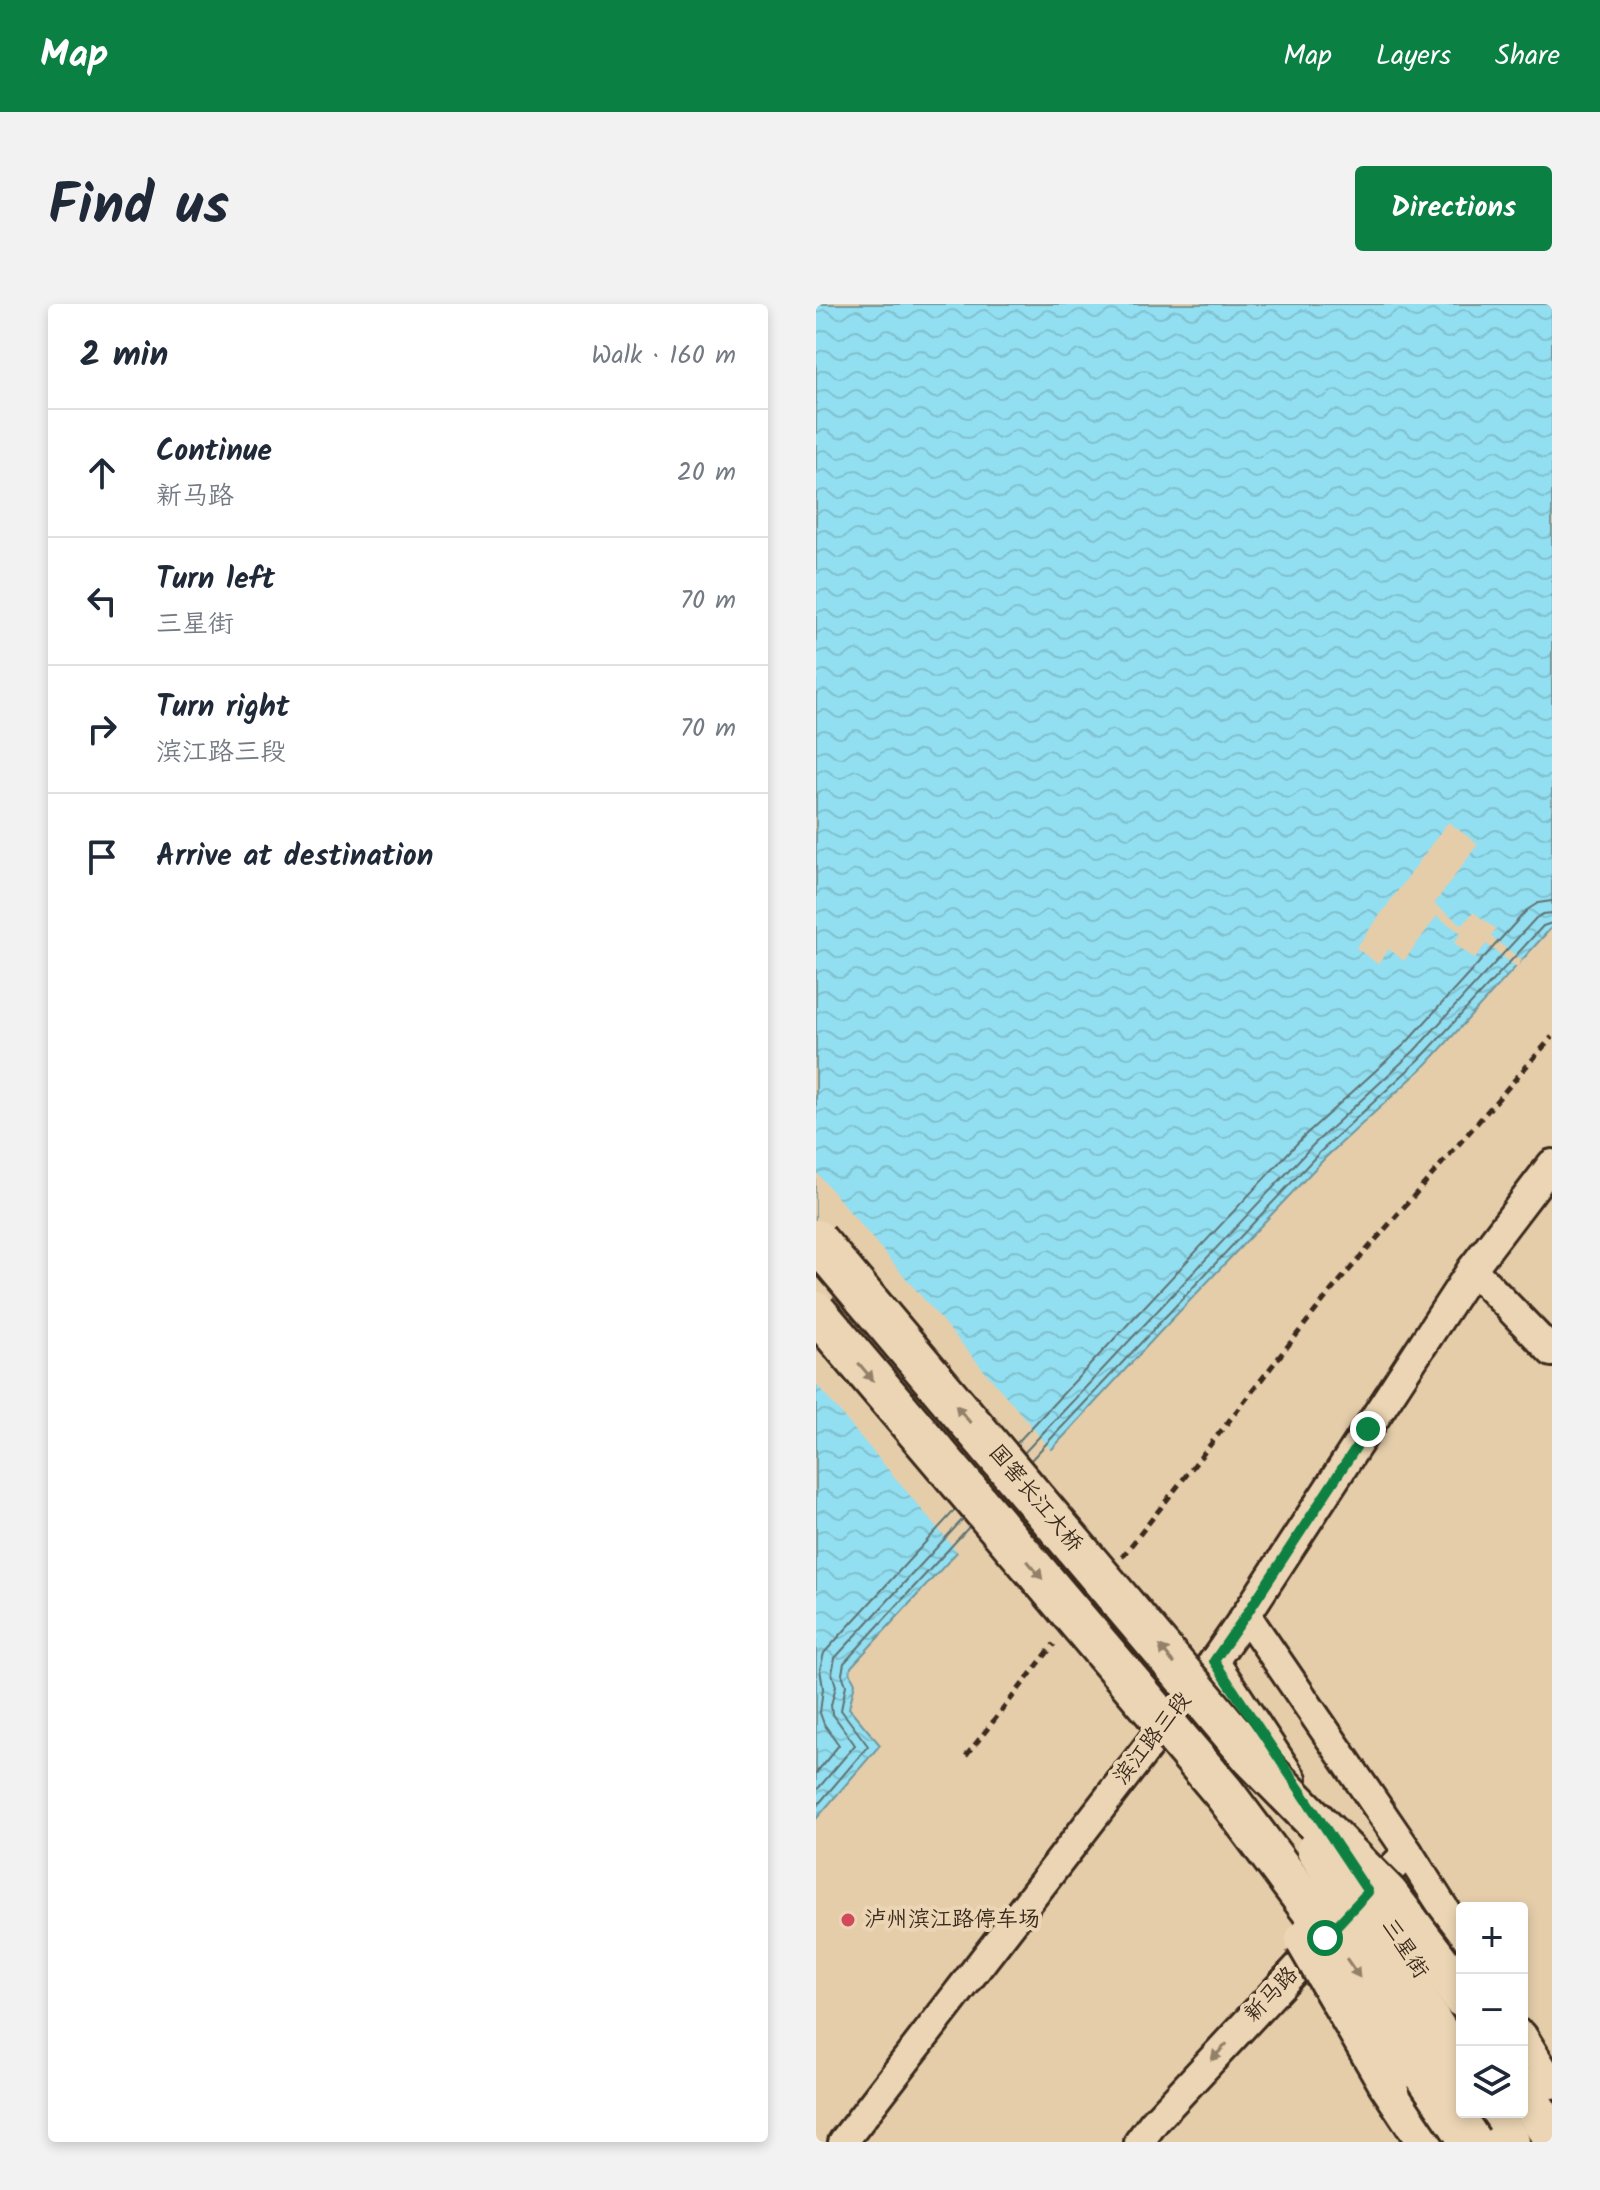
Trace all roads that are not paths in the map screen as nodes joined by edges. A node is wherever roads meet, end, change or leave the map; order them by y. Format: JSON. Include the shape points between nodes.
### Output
{"nodes":[{"id":1,"x":1552,"y":1164,"type":"edge"},
{"id":2,"x":816,"y":1240,"type":"edge"},
{"id":3,"x":1472,"y":1269,"type":"junction"},
{"id":4,"x":816,"y":1312,"type":"edge"},
{"id":5,"x":1552,"y":1352,"type":"edge"},
{"id":6,"x":1246,"y":1615,"type":"junction"},
{"id":7,"x":1214,"y":1661,"type":"junction"},
{"id":8,"x":1253,"y":1758,"type":"junction"},
{"id":9,"x":1224,"y":1793,"type":"junction"},
{"id":10,"x":1408,"y":1852,"type":"junction"},
{"id":11,"x":1368,"y":1892,"type":"junction"},
{"id":12,"x":1456,"y":1928,"type":"edge"},
{"id":13,"x":1456,"y":1988,"type":"edge"},
{"id":14,"x":1456,"y":2028,"type":"edge"},
{"id":15,"x":1528,"y":2045,"type":"edge"},
{"id":16,"x":1456,"y":2061,"type":"edge"},
{"id":17,"x":1552,"y":2084,"type":"edge"},
{"id":18,"x":1528,"y":2098,"type":"edge"},
{"id":19,"x":1493,"y":2118,"type":"edge"},
{"id":20,"x":1515,"y":2118,"type":"edge"},
{"id":21,"x":1552,"y":2136,"type":"edge"},
{"id":22,"x":843,"y":2142,"type":"edge"},
{"id":23,"x":1139,"y":2142,"type":"edge"},
{"id":24,"x":1428,"y":2142,"type":"edge"},
{"id":25,"x":1471,"y":2142,"type":"edge"},
{"id":26,"x":1509,"y":2142,"type":"edge"},
{"id":27,"x":1542,"y":2142,"type":"edge"}],
"edges":[{"from":1,"to":3,"type":"street","name":"滨江路三段"},
{"from":8,"to":2,"type":"highway","name":"国窖长江大桥","one_way":true,"bridge":true},
{"from":3,"to":5,"type":"street"},
{"from":3,"to":6,"type":"street","name":"滨江路三段"},
{"from":4,"to":9,"type":"highway","name":"国窖长江大桥","one_way":true,"bridge":true},
{"from":6,"to":7,"type":"street","name":"滨江路三段"},
{"from":6,"to":10,"type":"street"},
{"from":7,"to":11,"type":"street","name":"三星街"},
{"from":7,"to":22,"type":"street","name":"滨江路三段"},
{"from":8,"to":13,"type":"highway","bridge":true,"via":[[1388,1895]]},
{"from":8,"to":16,"type":"highway","bridge":true},
{"from":9,"to":24,"type":"highway","bridge":true,"via":[[1330,1983]]},
{"from":9,"to":25,"type":"highway","one_way":true,"bridge":true,"via":[[1332,1937]]},
{"from":10,"to":11,"type":"street","name":"新马路"},
{"from":10,"to":12,"type":"street"},
{"from":11,"to":14,"type":"street","name":"三星街"},
{"from":11,"to":23,"type":"street","name":"新马路","one_way":true},
{"from":15,"to":17,"type":"street"},
{"from":18,"to":21,"type":"highway"},
{"from":19,"to":26,"type":"highway"},
{"from":20,"to":27,"type":"street"}]}
